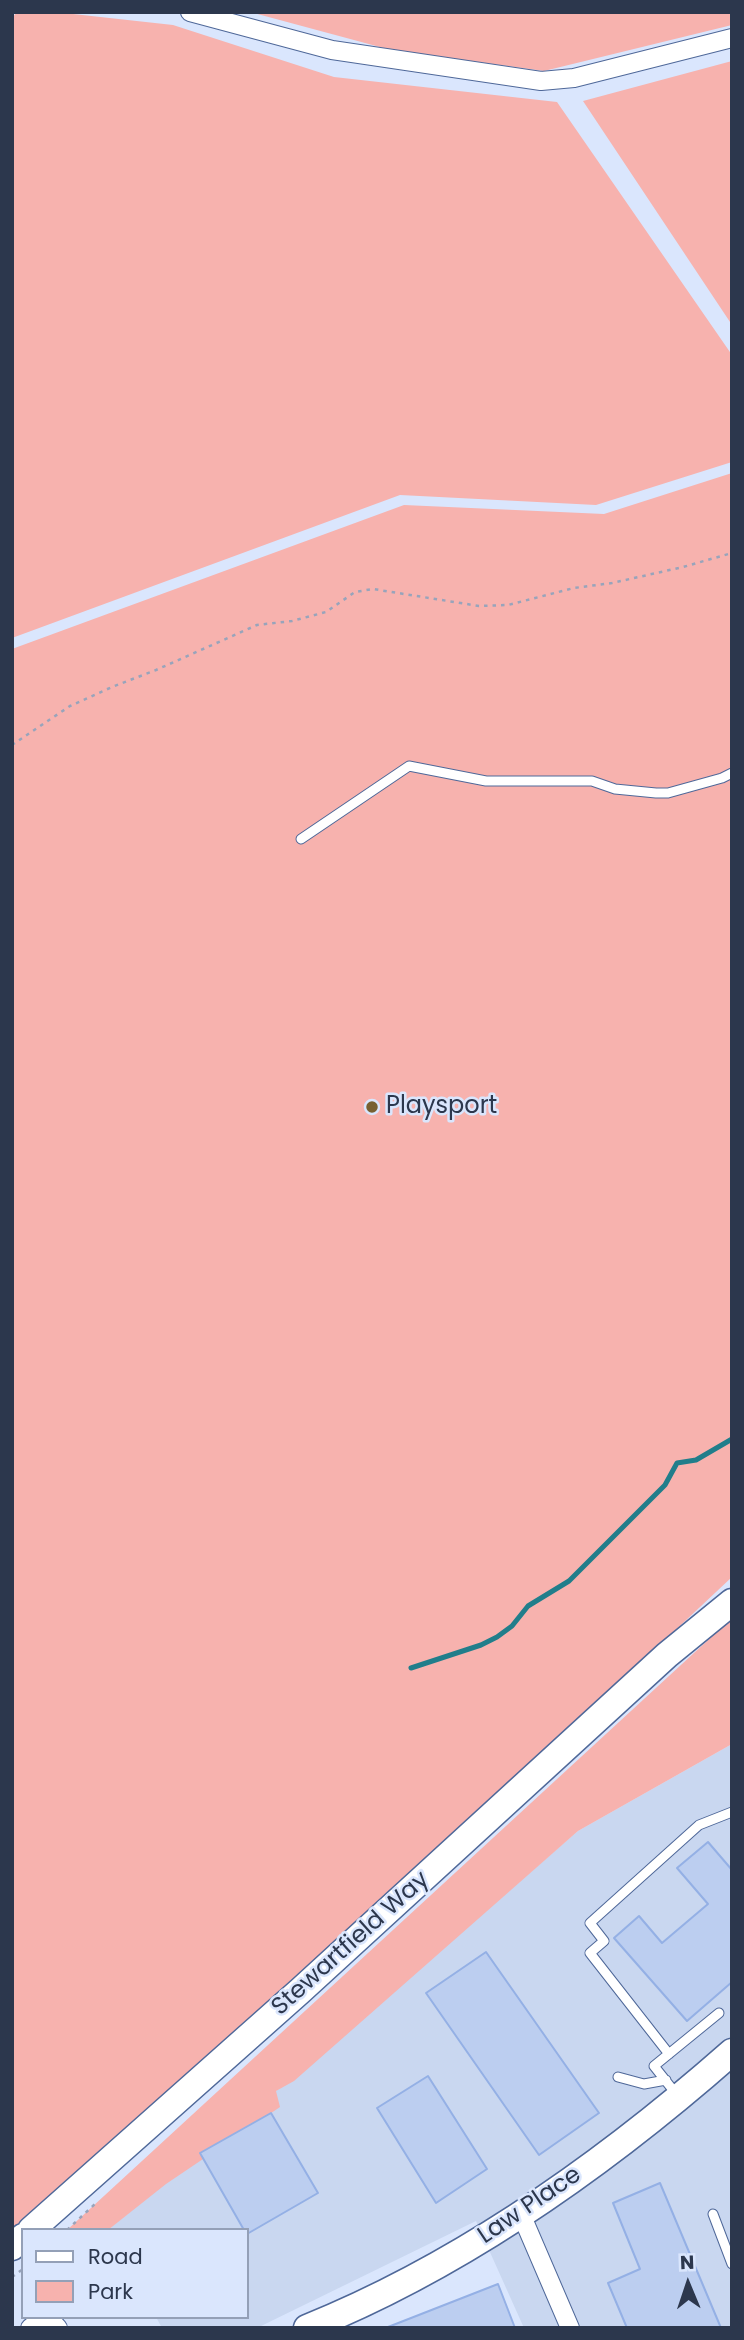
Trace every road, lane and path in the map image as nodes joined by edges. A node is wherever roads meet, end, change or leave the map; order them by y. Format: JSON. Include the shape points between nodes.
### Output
{"nodes":[{"id":1,"x":190,"y":12,"type":"edge"},
{"id":2,"x":732,"y":38,"type":"edge"},
{"id":3,"x":732,"y":553,"type":"edge"},
{"id":4,"x":12,"y":745,"type":"edge"},
{"id":5,"x":732,"y":773,"type":"edge"},
{"id":6,"x":301,"y":839,"type":"dead end"},
{"id":7,"x":732,"y":1587,"type":"edge"},
{"id":8,"x":732,"y":1602,"type":"edge"},
{"id":9,"x":667,"y":1655,"type":"junction"},
{"id":10,"x":732,"y":1812,"type":"edge"},
{"id":11,"x":719,"y":2013,"type":"dead end"},
{"id":12,"x":732,"y":2052,"type":"edge"},
{"id":13,"x":669,"y":2054,"type":"junction"},
{"id":14,"x":618,"y":2077,"type":"dead end"},
{"id":15,"x":673,"y":2089,"type":"junction"},
{"id":16,"x":521,"y":2214,"type":"junction"},
{"id":17,"x":713,"y":2214,"type":"dead end"},
{"id":18,"x":33,"y":2228,"type":"edge"},
{"id":19,"x":732,"y":2264,"type":"edge"},
{"id":20,"x":307,"y":2328,"type":"edge"},
{"id":21,"x":570,"y":2328,"type":"edge"}],
"edges":[{"from":1,"to":2,"type":"street","via":[[332,50],[541,81],[574,78]]},
{"from":3,"to":4,"type":"path","via":[[508,605],[479,606],[373,589],[355,592],[326,612],[257,625],[112,687],[70,706]]},
{"from":5,"to":6,"type":"lane","via":[[656,793],[615,789],[592,781],[486,782],[409,766]]},
{"from":7,"to":9,"type":"street","name":"Stewartfield Way"},
{"from":8,"to":9,"type":"street","name":"Stewartfield Way"},
{"from":9,"to":18,"type":"street","name":"Stewartfield Way"},
{"from":10,"to":13,"type":"lane","via":[[699,1825],[590,1923],[604,1941],[590,1953]]},
{"from":11,"to":13,"type":"lane"},
{"from":12,"to":15,"type":"street","name":"Law Place"},
{"from":13,"to":15,"type":"lane","via":[[654,2066]]},
{"from":14,"to":15,"type":"lane"},
{"from":15,"to":16,"type":"street","name":"Law Place"},
{"from":16,"to":20,"type":"street","name":"Law Place","via":[[404,2285]]},
{"from":16,"to":21,"type":"street"},
{"from":17,"to":19,"type":"lane"}]}
